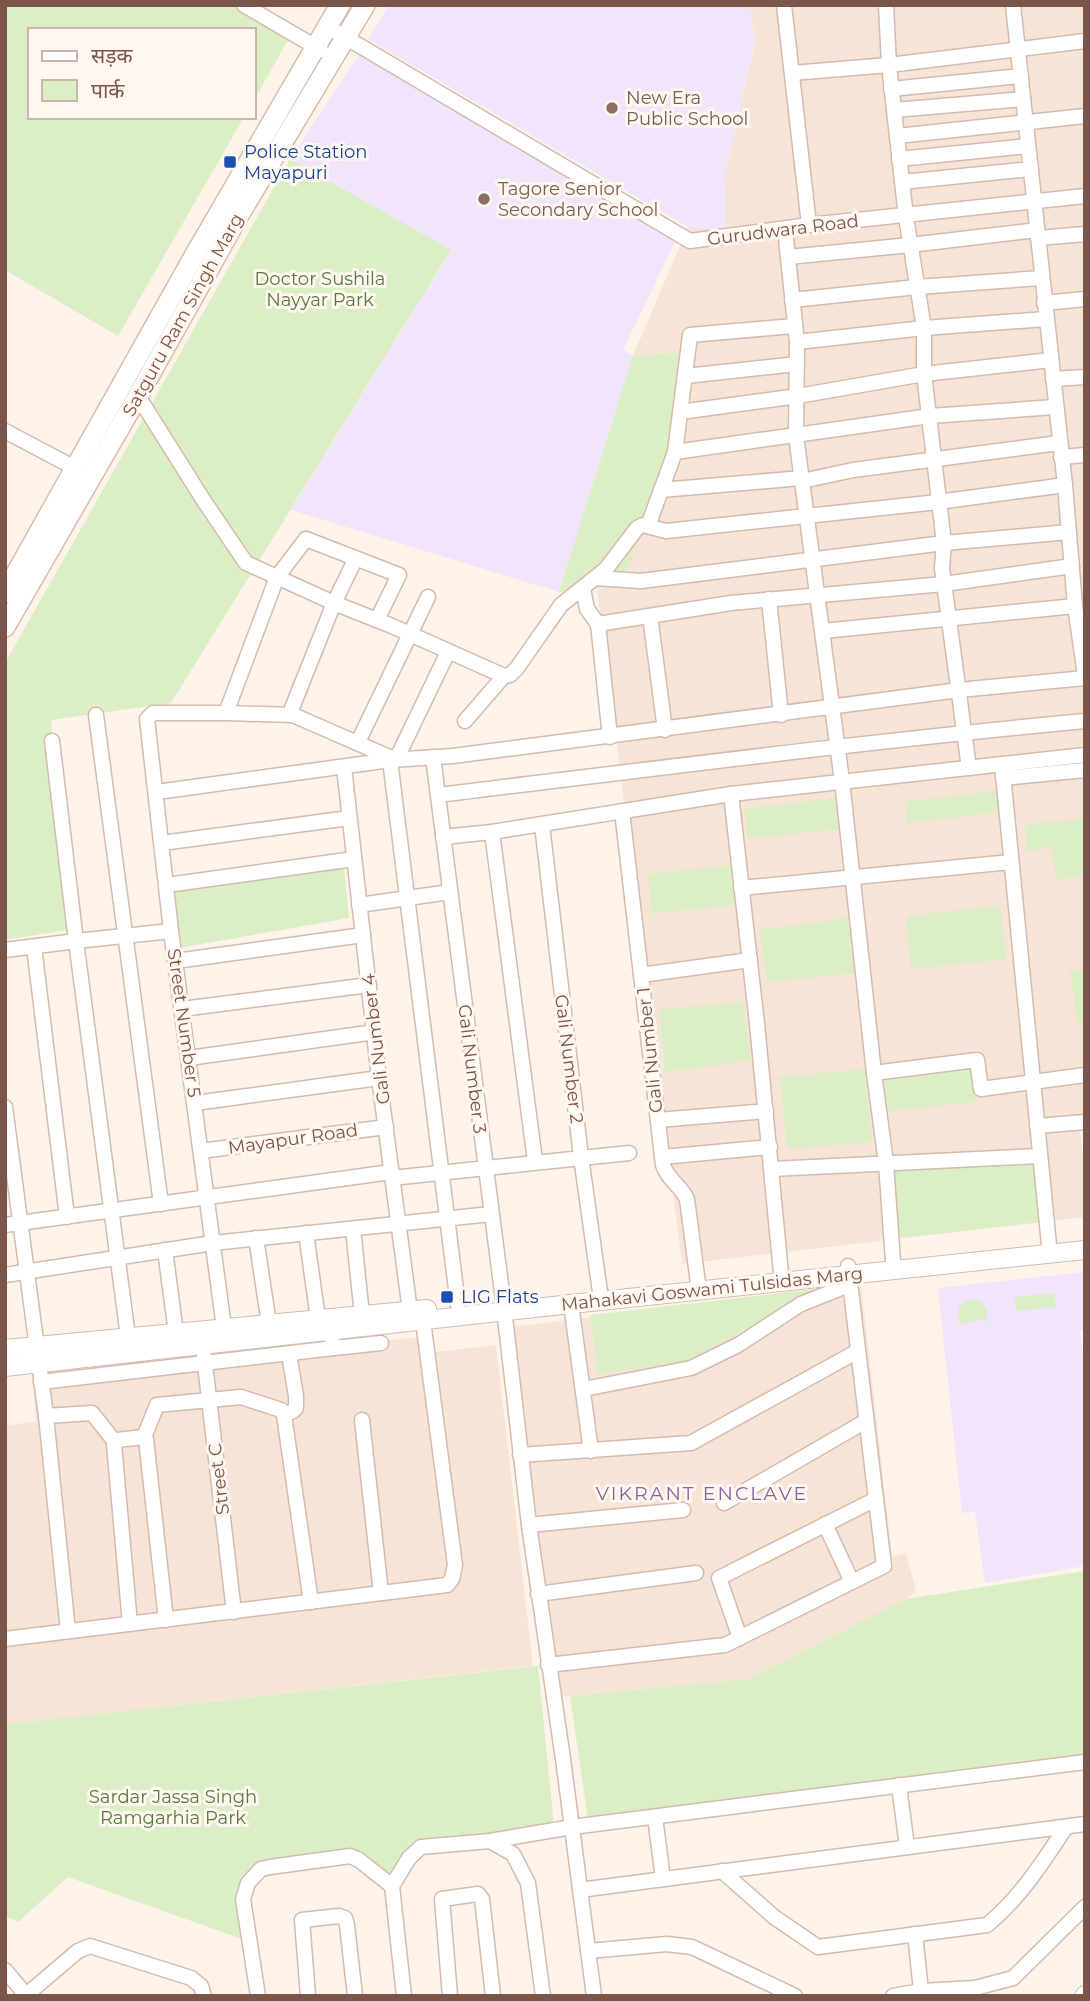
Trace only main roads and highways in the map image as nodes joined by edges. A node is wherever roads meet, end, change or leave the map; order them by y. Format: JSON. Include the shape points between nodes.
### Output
{"nodes":[{"id":1,"x":341,"y":5,"type":"edge"},
{"id":2,"x":365,"y":5,"type":"edge"},
{"id":3,"x":5,"y":593,"type":"edge"},
{"id":4,"x":5,"y":627,"type":"edge"}],
"edges":[{"from":1,"to":3,"type":"main road","name":"Satguru Ram Singh Marg"},
{"from":2,"to":4,"type":"main road","name":"Satguru Ram Singh Marg","via":[[239,215]]}]}
